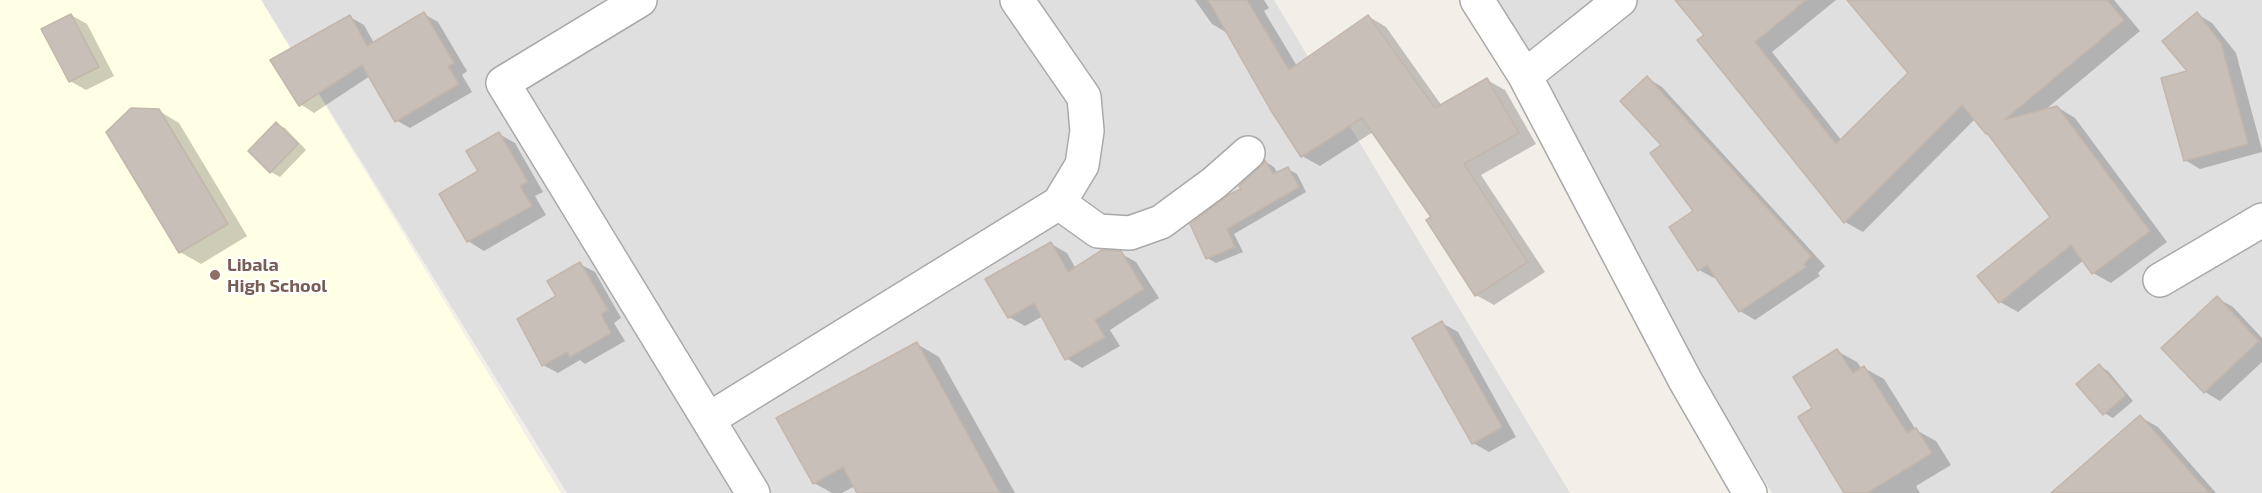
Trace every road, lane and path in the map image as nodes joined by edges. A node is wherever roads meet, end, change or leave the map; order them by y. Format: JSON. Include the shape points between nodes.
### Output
{"nodes":[{"id":1,"x":640,"y":0,"type":"edge"},
{"id":2,"x":1017,"y":0,"type":"edge"},
{"id":3,"x":1477,"y":0,"type":"edge"},
{"id":4,"x":1620,"y":0,"type":"edge"},
{"id":5,"x":1525,"y":76,"type":"junction"},
{"id":6,"x":1248,"y":153,"type":"dead end"},
{"id":7,"x":1059,"y":203,"type":"junction"},
{"id":8,"x":2262,"y":220,"type":"edge"},
{"id":9,"x":2160,"y":280,"type":"dead end"},
{"id":10,"x":709,"y":419,"type":"junction"},
{"id":11,"x":753,"y":493,"type":"edge"},
{"id":12,"x":1750,"y":493,"type":"edge"}],
"edges":[{"from":1,"to":10,"type":"street","via":[[503,83]]},
{"from":2,"to":7,"type":"street","via":[[1084,97],[1087,131],[1082,165]]},
{"from":3,"to":5,"type":"street"},
{"from":4,"to":5,"type":"street"},
{"from":5,"to":12,"type":"street","via":[[1685,380]]},
{"from":6,"to":7,"type":"street","via":[[1161,222],[1130,233],[1098,231]]},
{"from":7,"to":10,"type":"street"},
{"from":8,"to":9,"type":"street"},
{"from":10,"to":11,"type":"street"}]}
